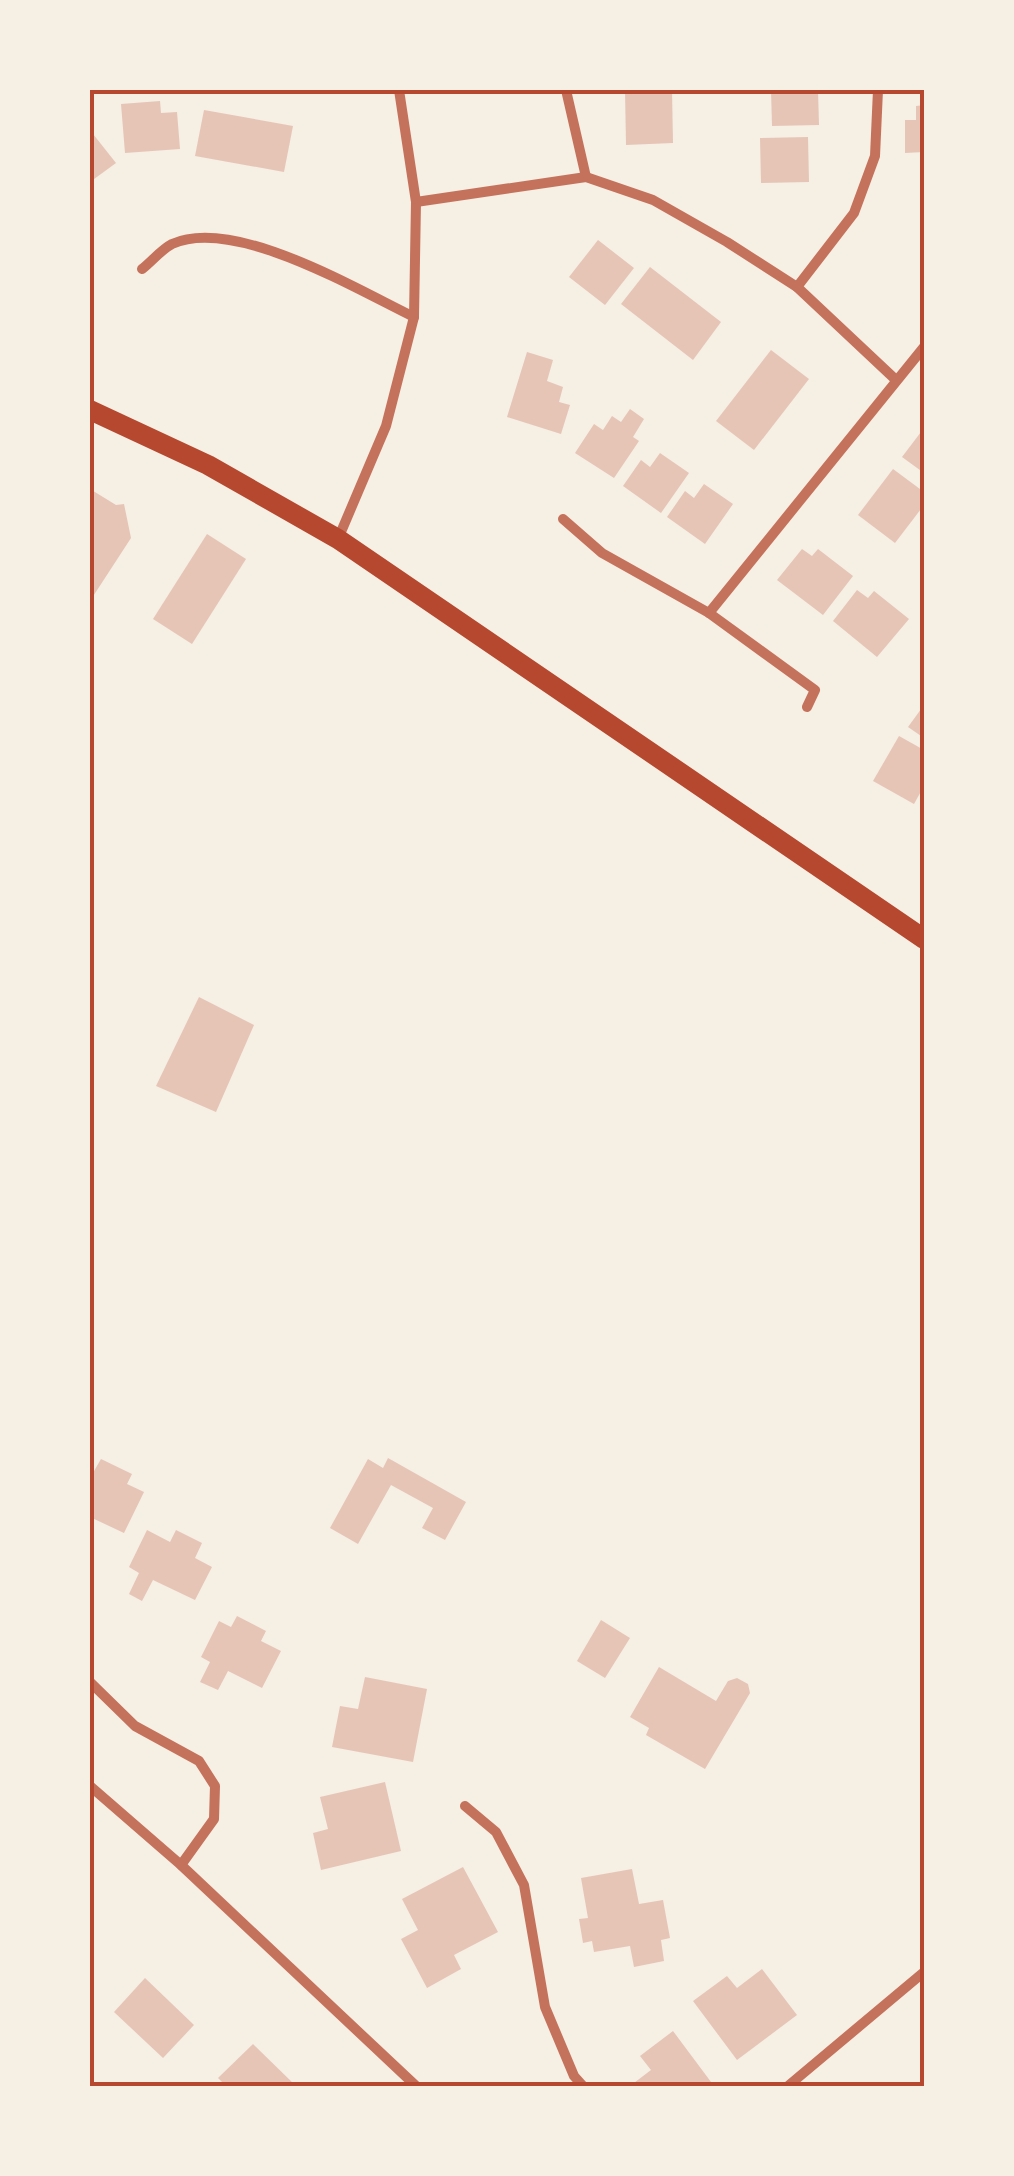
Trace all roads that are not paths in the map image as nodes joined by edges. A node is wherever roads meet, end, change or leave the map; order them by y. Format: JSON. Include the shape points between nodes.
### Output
{"nodes":[{"id":1,"x":399,"y":90,"type":"edge"},
{"id":2,"x":566,"y":90,"type":"edge"},
{"id":3,"x":878,"y":90,"type":"edge"},
{"id":4,"x":586,"y":177,"type":"junction"},
{"id":5,"x":416,"y":202,"type":"junction"},
{"id":6,"x":142,"y":269,"type":"dead end"},
{"id":7,"x":797,"y":287,"type":"junction"},
{"id":8,"x":414,"y":316,"type":"junction"},
{"id":9,"x":924,"y":348,"type":"edge"},
{"id":10,"x":896,"y":380,"type":"junction"},
{"id":11,"x":90,"y":410,"type":"edge"},
{"id":12,"x":563,"y":519,"type":"dead end"},
{"id":13,"x":338,"y":540,"type":"junction"},
{"id":14,"x":708,"y":613,"type":"junction"},
{"id":15,"x":808,"y":706,"type":"dead end"},
{"id":16,"x":924,"y":940,"type":"edge"},
{"id":17,"x":90,"y":1682,"type":"edge"},
{"id":18,"x":90,"y":1786,"type":"edge"},
{"id":19,"x":466,"y":1806,"type":"dead end"},
{"id":20,"x":182,"y":1865,"type":"junction"},
{"id":21,"x":924,"y":1972,"type":"edge"},
{"id":22,"x":416,"y":2086,"type":"edge"},
{"id":23,"x":583,"y":2086,"type":"edge"},
{"id":24,"x":788,"y":2086,"type":"edge"}],
"edges":[{"from":1,"to":5,"type":"street"},
{"from":2,"to":4,"type":"street"},
{"from":3,"to":7,"type":"street","via":[[876,156],[854,212]]},
{"from":4,"to":5,"type":"street"},
{"from":4,"to":7,"type":"street","via":[[654,200]]},
{"from":5,"to":8,"type":"street"},
{"from":6,"to":8,"type":"street","via":[[172,244],[204,237],[260,245]]},
{"from":7,"to":10,"type":"street"},
{"from":8,"to":13,"type":"street","via":[[386,426]]},
{"from":9,"to":10,"type":"street"},
{"from":10,"to":14,"type":"street"},
{"from":11,"to":13,"type":"main road","via":[[208,465]]},
{"from":12,"to":14,"type":"street","via":[[602,553]]},
{"from":13,"to":16,"type":"main road"},
{"from":14,"to":15,"type":"street","via":[[816,690]]},
{"from":17,"to":20,"type":"street","via":[[134,1726],[200,1761],[216,1786],[214,1820]]},
{"from":18,"to":20,"type":"street"},
{"from":19,"to":23,"type":"street","via":[[496,1832],[524,1885],[545,2007]]},
{"from":20,"to":22,"type":"street"},
{"from":21,"to":24,"type":"street"}]}
